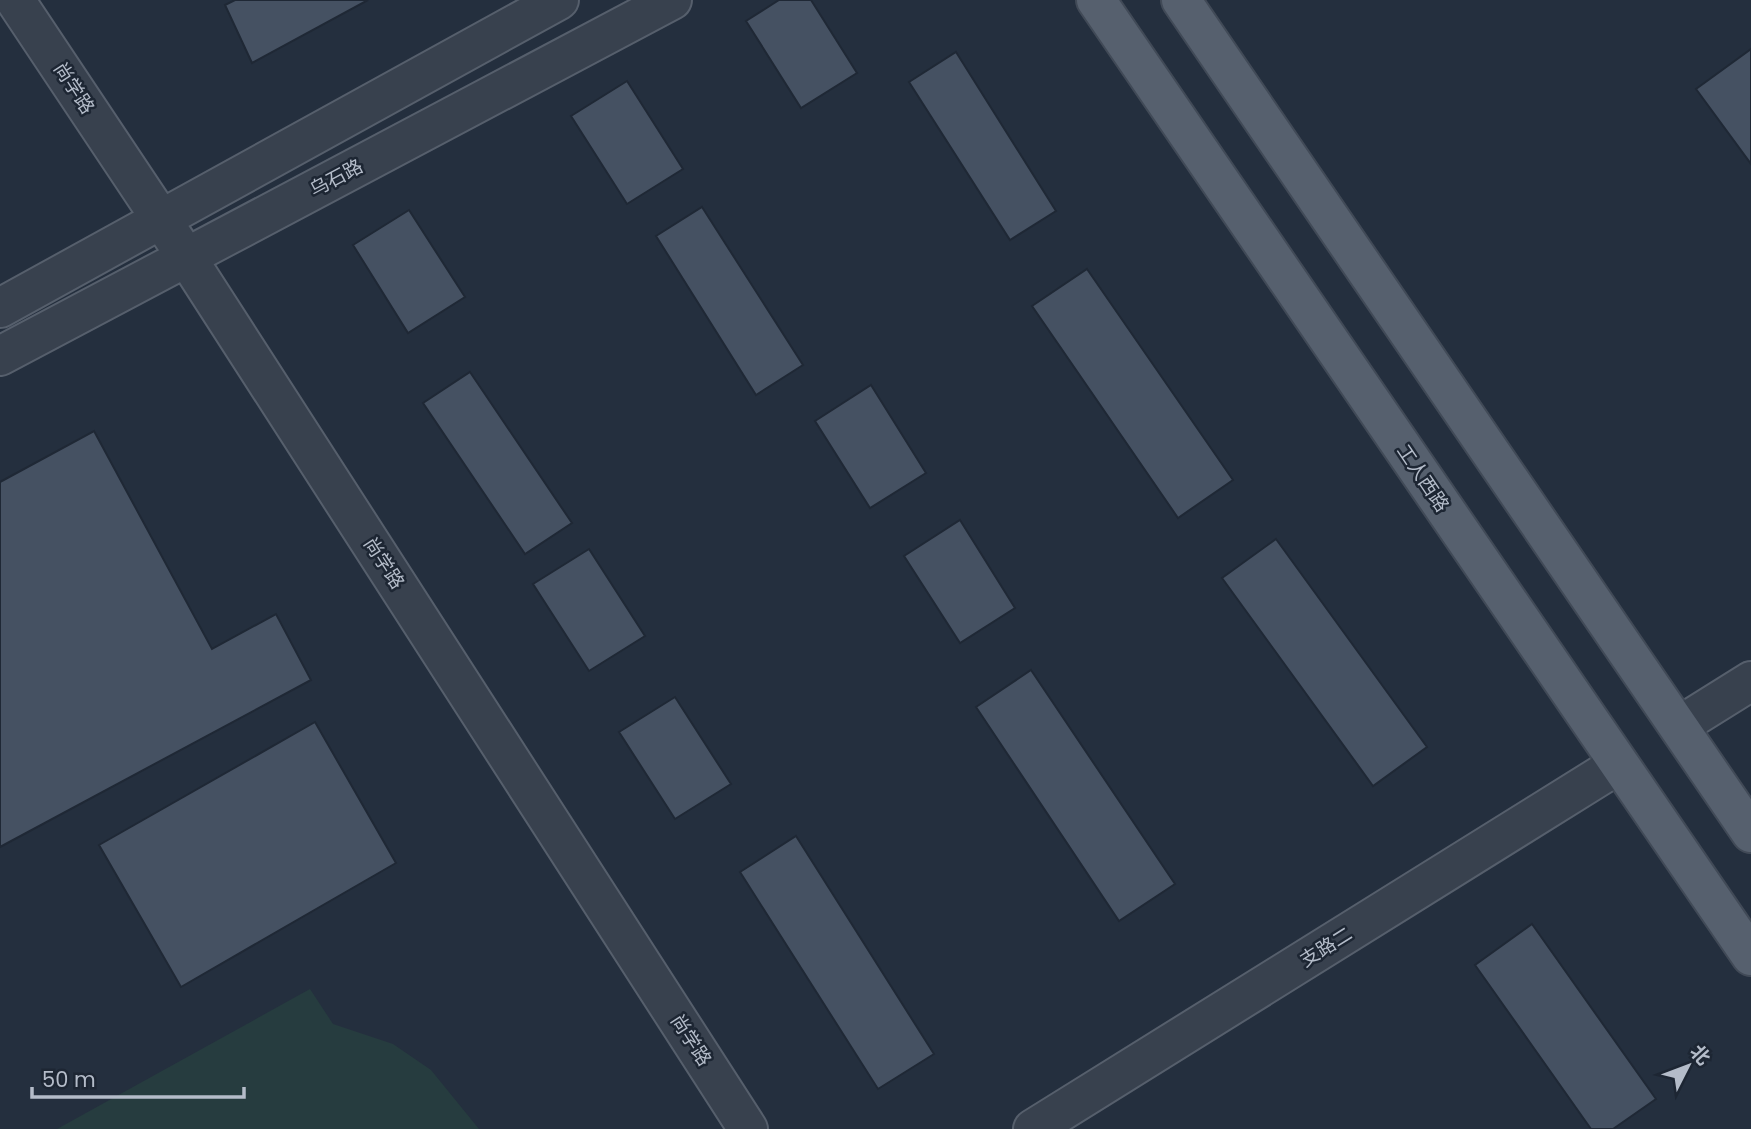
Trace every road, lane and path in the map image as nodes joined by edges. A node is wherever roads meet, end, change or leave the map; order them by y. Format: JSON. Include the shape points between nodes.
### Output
{"nodes":[{"id":1,"x":15,"y":0,"type":"edge"},
{"id":2,"x":558,"y":0,"type":"edge"},
{"id":3,"x":672,"y":0,"type":"edge"},
{"id":4,"x":1096,"y":0,"type":"edge"},
{"id":5,"x":1181,"y":0,"type":"edge"},
{"id":6,"x":161,"y":221,"type":"junction"},
{"id":7,"x":187,"y":258,"type":"junction"},
{"id":8,"x":0,"y":308,"type":"edge"},
{"id":9,"x":0,"y":356,"type":"edge"},
{"id":10,"x":1751,"y":681,"type":"edge"},
{"id":11,"x":1679,"y":726,"type":"junction"},
{"id":12,"x":1619,"y":764,"type":"junction"},
{"id":13,"x":1751,"y":833,"type":"edge"},
{"id":14,"x":1751,"y":956,"type":"edge"},
{"id":15,"x":748,"y":1129,"type":"edge"},
{"id":16,"x":1033,"y":1129,"type":"edge"}],
"edges":[{"from":1,"to":6,"type":"street","name":"尚学路"},
{"from":2,"to":6,"type":"street"},
{"from":3,"to":7,"type":"street","name":"乌石路"},
{"from":4,"to":12,"type":"main road","name":"工人西路"},
{"from":5,"to":11,"type":"main road"},
{"from":6,"to":7,"type":"street","name":"尚学路"},
{"from":6,"to":8,"type":"street"},
{"from":7,"to":9,"type":"street","name":"乌石路"},
{"from":7,"to":15,"type":"street","name":"尚学路"},
{"from":10,"to":11,"type":"street"},
{"from":11,"to":13,"type":"main road"},
{"from":12,"to":14,"type":"main road","name":"工人西路"},
{"from":12,"to":16,"type":"street","name":"支路二"}]}
